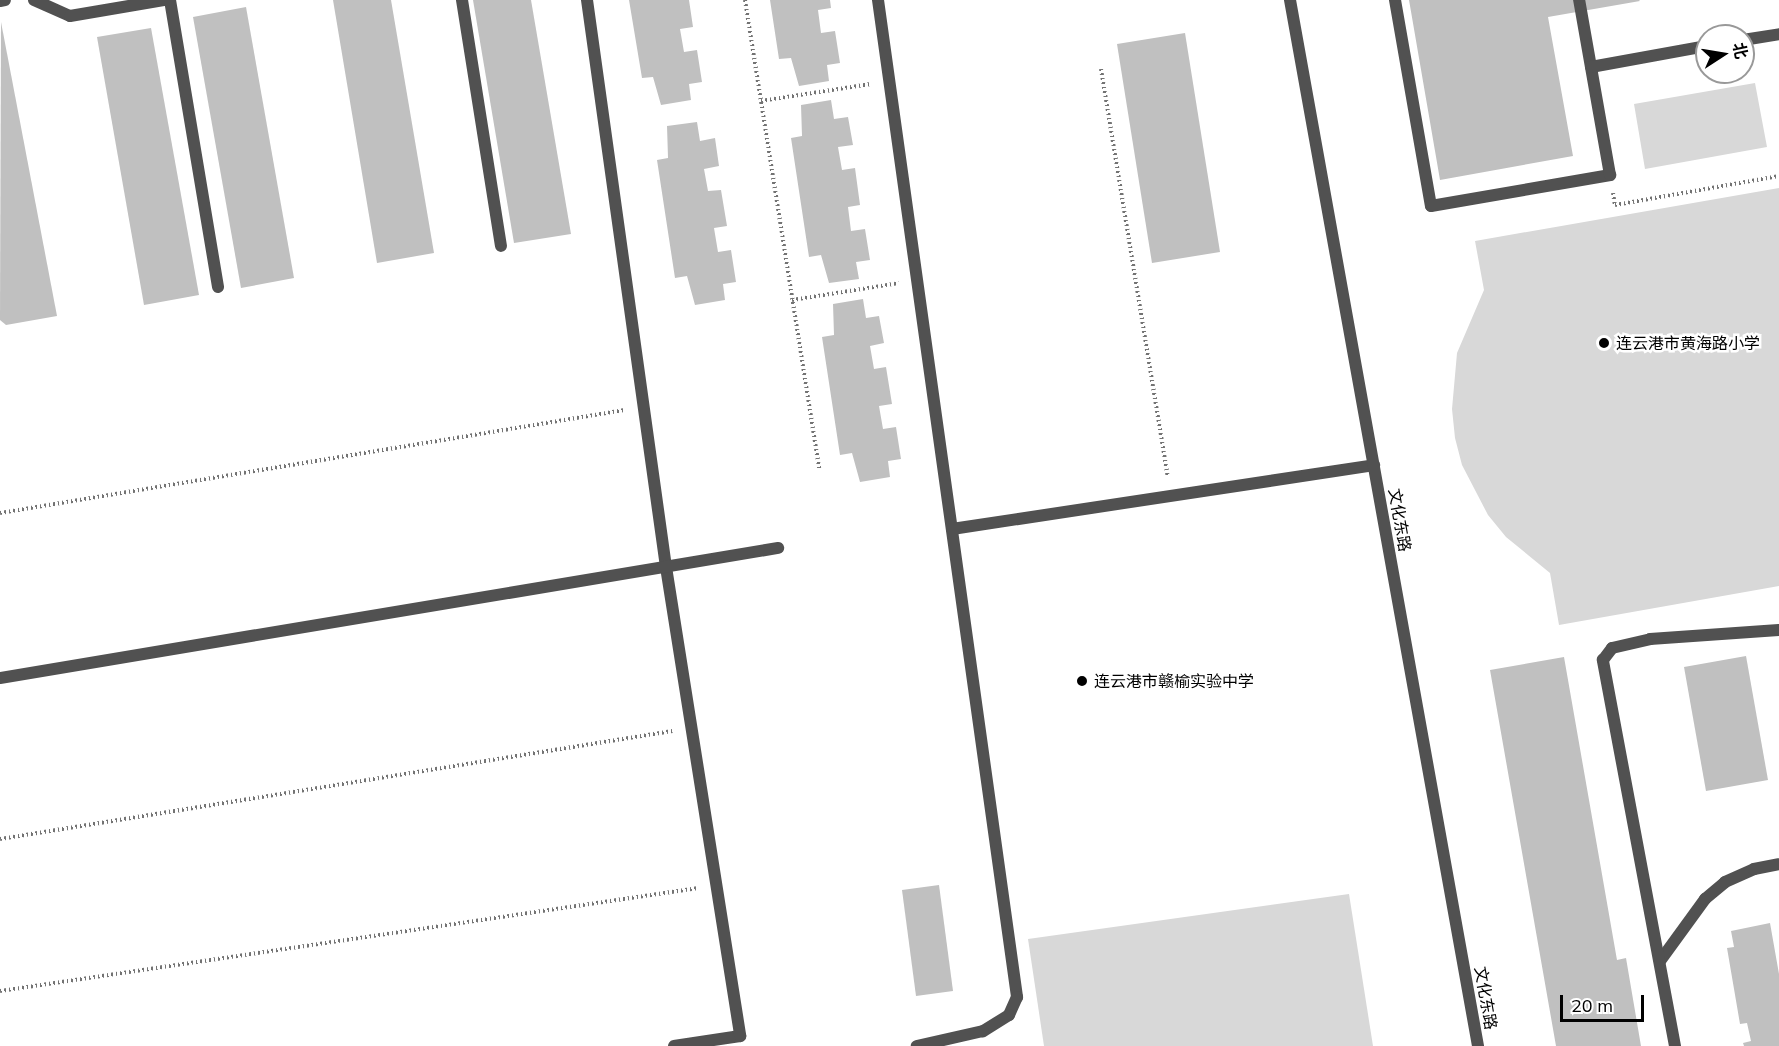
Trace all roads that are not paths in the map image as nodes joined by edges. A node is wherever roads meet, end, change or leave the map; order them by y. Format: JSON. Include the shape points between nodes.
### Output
{"nodes":[{"id":1,"x":5,"y":0,"type":"edge"},
{"id":2,"x":34,"y":0,"type":"edge"},
{"id":3,"x":164,"y":0,"type":"edge"},
{"id":4,"x":170,"y":0,"type":"edge"},
{"id":5,"x":462,"y":0,"type":"edge"},
{"id":6,"x":587,"y":0,"type":"edge"},
{"id":7,"x":878,"y":0,"type":"edge"},
{"id":8,"x":1290,"y":0,"type":"edge"},
{"id":9,"x":1395,"y":0,"type":"edge"},
{"id":10,"x":1579,"y":0,"type":"edge"},
{"id":11,"x":0,"y":1,"type":"edge"},
{"id":12,"x":1779,"y":34,"type":"edge"},
{"id":13,"x":1755,"y":38,"type":"edge"},
{"id":14,"x":1695,"y":48,"type":"edge"},
{"id":15,"x":1591,"y":67,"type":"junction"},
{"id":16,"x":501,"y":246,"type":"dead end"},
{"id":17,"x":218,"y":287,"type":"dead end"},
{"id":18,"x":1374,"y":465,"type":"junction"},
{"id":19,"x":952,"y":529,"type":"junction"},
{"id":20,"x":778,"y":548,"type":"dead end"},
{"id":21,"x":666,"y":567,"type":"junction"},
{"id":22,"x":1779,"y":630,"type":"edge"},
{"id":23,"x":0,"y":678,"type":"edge"},
{"id":24,"x":1779,"y":864,"type":"edge"},
{"id":25,"x":1660,"y":961,"type":"junction"},
{"id":26,"x":674,"y":1046,"type":"edge"},
{"id":27,"x":917,"y":1046,"type":"edge"},
{"id":28,"x":1478,"y":1046,"type":"edge"},
{"id":29,"x":1675,"y":1046,"type":"edge"}],
"edges":[{"from":1,"to":11,"type":"street"},
{"from":2,"to":3,"type":"street","via":[[70,16]]},
{"from":4,"to":17,"type":"street"},
{"from":5,"to":16,"type":"street"},
{"from":6,"to":21,"type":"street"},
{"from":7,"to":19,"type":"street"},
{"from":8,"to":18,"type":"street","name":"文化东路"},
{"from":9,"to":15,"type":"street","via":[[1431,206],[1610,175]]},
{"from":10,"to":15,"type":"street"},
{"from":12,"to":13,"type":"street"},
{"from":14,"to":15,"type":"street"},
{"from":18,"to":19,"type":"street"},
{"from":18,"to":28,"type":"street","name":"文化东路"},
{"from":19,"to":27,"type":"street","via":[[1017,997],[1008,1015],[983,1031]]},
{"from":20,"to":21,"type":"street"},
{"from":21,"to":23,"type":"street"},
{"from":21,"to":26,"type":"street","via":[[740,1036]]},
{"from":22,"to":25,"type":"street","via":[[1650,639],[1612,648],[1603,660]]},
{"from":24,"to":25,"type":"street","via":[[1754,869],[1725,882],[1705,899]]},
{"from":25,"to":29,"type":"street"}]}
